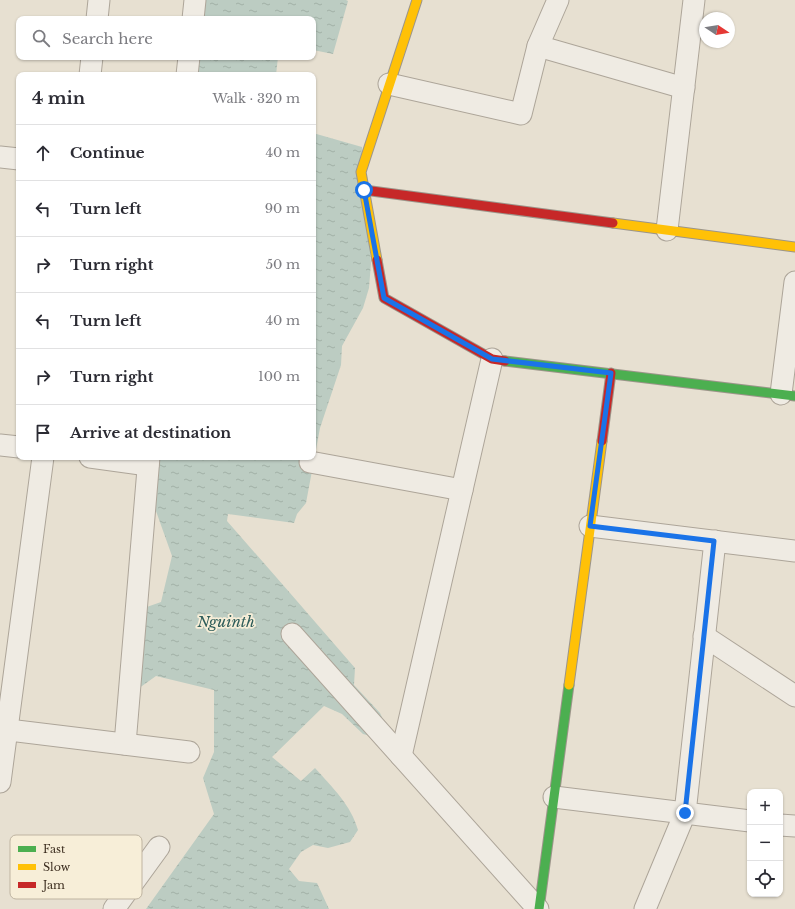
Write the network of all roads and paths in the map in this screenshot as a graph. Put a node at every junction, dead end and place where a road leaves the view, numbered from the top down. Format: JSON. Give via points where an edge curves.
{"nodes":[{"id":1,"x":99,"y":0,"type":"edge"},
{"id":2,"x":194,"y":0,"type":"edge"},
{"id":3,"x":417,"y":0,"type":"edge"},
{"id":4,"x":558,"y":0,"type":"edge"},
{"id":5,"x":694,"y":0,"type":"edge"},
{"id":6,"x":97,"y":16,"type":"edge"},
{"id":7,"x":193,"y":16,"type":"edge"},
{"id":8,"x":538,"y":46,"type":"junction"},
{"id":9,"x":92,"y":60,"type":"edge"},
{"id":10,"x":189,"y":60,"type":"edge"},
{"id":11,"x":90,"y":72,"type":"edge"},
{"id":12,"x":187,"y":72,"type":"edge"},
{"id":13,"x":389,"y":84,"type":"junction"},
{"id":14,"x":684,"y":88,"type":"junction"},
{"id":15,"x":0,"y":157,"type":"edge"},
{"id":16,"x":16,"y":159,"type":"edge"},
{"id":17,"x":364,"y":190,"type":"junction"},
{"id":18,"x":667,"y":230,"type":"junction"},
{"id":19,"x":795,"y":248,"type":"edge"},
{"id":20,"x":795,"y":282,"type":"edge"},
{"id":21,"x":492,"y":359,"type":"junction"},
{"id":22,"x":611,"y":373,"type":"junction"},
{"id":23,"x":788,"y":395,"type":"edge"},
{"id":24,"x":0,"y":445,"type":"edge"},
{"id":25,"x":16,"y":447,"type":"edge"},
{"id":26,"x":43,"y":460,"type":"edge"},
{"id":27,"x":134,"y":460,"type":"edge"},
{"id":28,"x":148,"y":461,"type":"edge"},
{"id":29,"x":310,"y":462,"type":"dead end"},
{"id":30,"x":462,"y":490,"type":"junction"},
{"id":31,"x":590,"y":526,"type":"junction"},
{"id":32,"x":714,"y":541,"type":"junction"},
{"id":33,"x":795,"y":551,"type":"edge"},
{"id":34,"x":292,"y":634,"type":"dead end"},
{"id":35,"x":704,"y":636,"type":"junction"},
{"id":36,"x":795,"y":696,"type":"edge"},
{"id":37,"x":3,"y":730,"type":"edge"},
{"id":38,"x":125,"y":744,"type":"junction"},
{"id":39,"x":189,"y":752,"type":"dead end"},
{"id":40,"x":401,"y":756,"type":"junction"},
{"id":41,"x":0,"y":782,"type":"edge"},
{"id":42,"x":554,"y":797,"type":"junction"},
{"id":43,"x":685,"y":813,"type":"junction"},
{"id":44,"x":747,"y":821,"type":"edge"},
{"id":45,"x":783,"y":824,"type":"edge"},
{"id":46,"x":795,"y":826,"type":"edge"},
{"id":47,"x":159,"y":847,"type":"dead end"},
{"id":48,"x":142,"y":870,"type":"edge"},
{"id":49,"x":121,"y":899,"type":"edge"},
{"id":50,"x":114,"y":909,"type":"edge"},
{"id":51,"x":539,"y":909,"type":"edge"},
{"id":52,"x":645,"y":909,"type":"edge"}],
"edges":[{"from":1,"to":6,"type":"street"},
{"from":2,"to":7,"type":"street"},
{"from":3,"to":13,"type":"street"},
{"from":4,"to":8,"type":"street"},
{"from":5,"to":14,"type":"street"},
{"from":8,"to":13,"type":"street","via":[[521,114]]},
{"from":8,"to":14,"type":"street"},
{"from":9,"to":11,"type":"street"},
{"from":10,"to":12,"type":"street"},
{"from":13,"to":17,"type":"street","via":[[361,172]]},
{"from":14,"to":18,"type":"street"},
{"from":15,"to":16,"type":"street"},
{"from":17,"to":18,"type":"street"},
{"from":17,"to":21,"type":"street","via":[[384,298]]},
{"from":18,"to":19,"type":"street"},
{"from":20,"to":23,"type":"street"},
{"from":21,"to":22,"type":"street"},
{"from":21,"to":30,"type":"street"},
{"from":22,"to":23,"type":"street"},
{"from":22,"to":31,"type":"street"},
{"from":24,"to":25,"type":"street"},
{"from":26,"to":37,"type":"street"},
{"from":27,"to":28,"type":"street"},
{"from":28,"to":38,"type":"street"},
{"from":29,"to":30,"type":"street"},
{"from":30,"to":40,"type":"street"},
{"from":31,"to":32,"type":"street"},
{"from":31,"to":42,"type":"street"},
{"from":32,"to":33,"type":"street"},
{"from":32,"to":35,"type":"street"},
{"from":34,"to":40,"type":"street"},
{"from":35,"to":36,"type":"street"},
{"from":35,"to":43,"type":"street"},
{"from":37,"to":38,"type":"street"},
{"from":37,"to":41,"type":"street"},
{"from":38,"to":39,"type":"street"},
{"from":40,"to":51,"type":"street"},
{"from":42,"to":43,"type":"street"},
{"from":42,"to":51,"type":"street"},
{"from":43,"to":44,"type":"street"},
{"from":43,"to":52,"type":"street"},
{"from":45,"to":46,"type":"street"},
{"from":47,"to":48,"type":"street"},
{"from":49,"to":50,"type":"street"}]}
